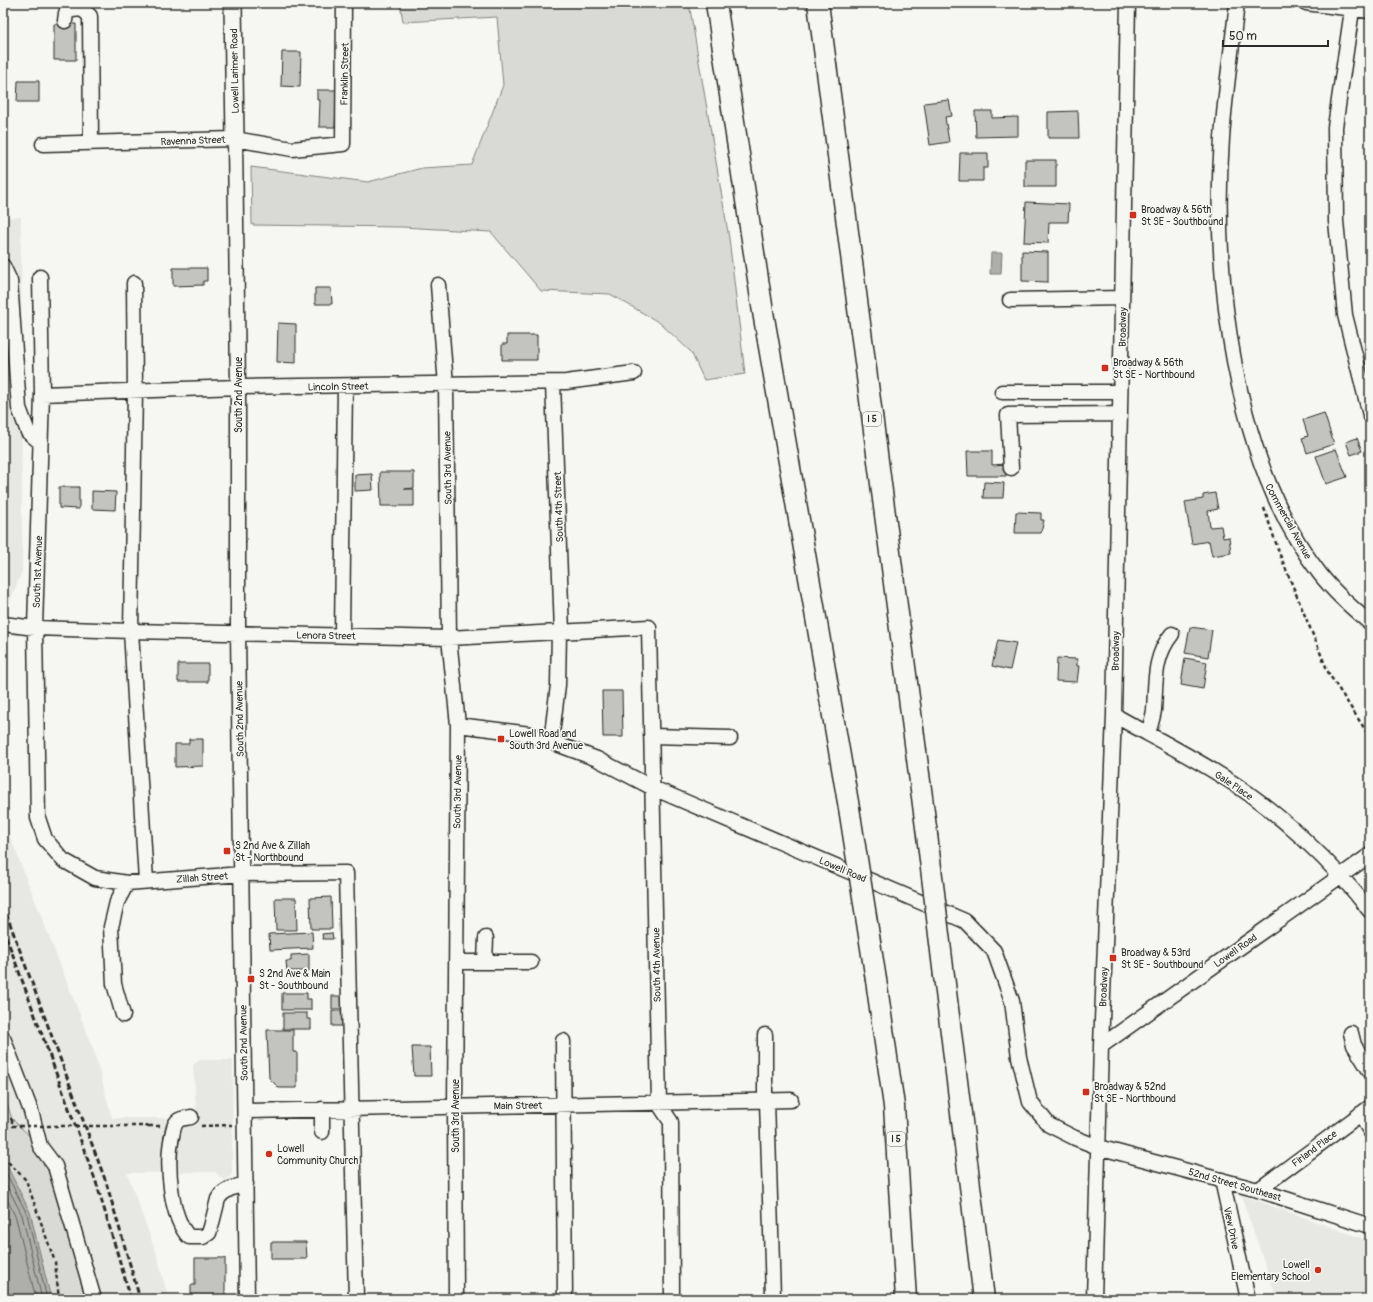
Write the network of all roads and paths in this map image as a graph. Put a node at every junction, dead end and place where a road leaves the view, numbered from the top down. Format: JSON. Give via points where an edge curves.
{"nodes":[{"id":1,"x":232,"y":3,"type":"edge"},
{"id":2,"x":344,"y":3,"type":"edge"},
{"id":3,"x":716,"y":3,"type":"edge"},
{"id":4,"x":818,"y":3,"type":"edge"},
{"id":5,"x":1128,"y":3,"type":"edge"},
{"id":6,"x":1237,"y":3,"type":"edge"},
{"id":7,"x":1306,"y":3,"type":"edge"},
{"id":8,"x":1353,"y":6,"type":"edge"},
{"id":9,"x":1370,"y":12,"type":"edge"},
{"id":10,"x":65,"y":21,"type":"dead end"},
{"id":11,"x":235,"y":138,"type":"junction"},
{"id":12,"x":92,"y":142,"type":"junction"},
{"id":13,"x":43,"y":144,"type":"dead end"},
{"id":14,"x":343,"y":144,"type":"joint"},
{"id":15,"x":3,"y":266,"type":"edge"},
{"id":16,"x":40,"y":277,"type":"dead end"},
{"id":17,"x":134,"y":282,"type":"dead end"},
{"id":18,"x":438,"y":285,"type":"dead end"},
{"id":19,"x":1122,"y":298,"type":"junction"},
{"id":20,"x":1010,"y":300,"type":"dead end"},
{"id":21,"x":634,"y":374,"type":"dead end"},
{"id":22,"x":553,"y":383,"type":"junction"},
{"id":23,"x":446,"y":385,"type":"junction"},
{"id":24,"x":346,"y":386,"type":"junction"},
{"id":25,"x":238,"y":387,"type":"junction"},
{"id":26,"x":135,"y":391,"type":"junction"},
{"id":27,"x":1002,"y":392,"type":"dead end"},
{"id":28,"x":1120,"y":392,"type":"junction"},
{"id":29,"x":42,"y":394,"type":"junction"},
{"id":30,"x":1120,"y":414,"type":"junction"},
{"id":31,"x":1370,"y":415,"type":"edge"},
{"id":32,"x":40,"y":442,"type":"junction"},
{"id":33,"x":1011,"y":468,"type":"dead end"},
{"id":34,"x":1262,"y":503,"type":"dead end"},
{"id":35,"x":1370,"y":623,"type":"edge"},
{"id":36,"x":3,"y":624,"type":"edge"},
{"id":37,"x":649,"y":627,"type":"joint"},
{"id":38,"x":35,"y":628,"type":"junction"},
{"id":39,"x":131,"y":631,"type":"junction"},
{"id":40,"x":560,"y":632,"type":"junction"},
{"id":41,"x":238,"y":633,"type":"junction"},
{"id":42,"x":1172,"y":634,"type":"dead end"},
{"id":43,"x":342,"y":635,"type":"junction"},
{"id":44,"x":449,"y":638,"type":"junction"},
{"id":45,"x":1114,"y":715,"type":"junction"},
{"id":46,"x":458,"y":725,"type":"junction"},
{"id":47,"x":1148,"y":734,"type":"junction"},
{"id":48,"x":651,"y":736,"type":"junction"},
{"id":49,"x":1370,"y":737,"type":"edge"},
{"id":50,"x":730,"y":738,"type":"dead end"},
{"id":51,"x":551,"y":742,"type":"junction"},
{"id":52,"x":653,"y":788,"type":"junction"},
{"id":53,"x":1370,"y":855,"type":"edge"},
{"id":54,"x":63,"y":860,"type":"joint"},
{"id":55,"x":241,"y":874,"type":"junction"},
{"id":56,"x":1341,"y":875,"type":"junction"},
{"id":57,"x":146,"y":881,"type":"junction"},
{"id":58,"x":127,"y":883,"type":"junction"},
{"id":59,"x":1370,"y":911,"type":"edge"},
{"id":60,"x":486,"y":938,"type":"dead end"},
{"id":61,"x":456,"y":962,"type":"junction"},
{"id":62,"x":485,"y":962,"type":"junction"},
{"id":63,"x":531,"y":962,"type":"dead end"},
{"id":64,"x":123,"y":1014,"type":"dead end"},
{"id":65,"x":1351,"y":1033,"type":"dead end"},
{"id":66,"x":764,"y":1035,"type":"dead end"},
{"id":67,"x":3,"y":1038,"type":"edge"},
{"id":68,"x":563,"y":1041,"type":"dead end"},
{"id":69,"x":1101,"y":1046,"type":"junction"},
{"id":70,"x":1370,"y":1071,"type":"edge"},
{"id":71,"x":791,"y":1100,"type":"dead end"},
{"id":72,"x":766,"y":1101,"type":"junction"},
{"id":73,"x":659,"y":1104,"type":"junction"},
{"id":74,"x":562,"y":1105,"type":"junction"},
{"id":75,"x":455,"y":1106,"type":"junction"},
{"id":76,"x":322,"y":1109,"type":"junction"},
{"id":77,"x":351,"y":1109,"type":"junction"},
{"id":78,"x":245,"y":1111,"type":"junction"},
{"id":79,"x":1365,"y":1111,"type":"edge"},
{"id":80,"x":191,"y":1117,"type":"dead end"},
{"id":81,"x":3,"y":1119,"type":"edge"},
{"id":82,"x":149,"y":1126,"type":"dead end"},
{"id":83,"x":1370,"y":1131,"type":"edge"},
{"id":84,"x":322,"y":1132,"type":"dead end"},
{"id":85,"x":1098,"y":1147,"type":"junction"},
{"id":86,"x":3,"y":1157,"type":"edge"},
{"id":87,"x":1222,"y":1180,"type":"junction"},
{"id":88,"x":246,"y":1184,"type":"junction"},
{"id":89,"x":1258,"y":1190,"type":"junction"},
{"id":90,"x":1370,"y":1226,"type":"edge"},
{"id":91,"x":772,"y":1296,"type":"dead end"},
{"id":92,"x":59,"y":1299,"type":"edge"},
{"id":93,"x":94,"y":1299,"type":"edge"},
{"id":94,"x":247,"y":1299,"type":"edge"},
{"id":95,"x":356,"y":1299,"type":"edge"},
{"id":96,"x":456,"y":1299,"type":"edge"},
{"id":97,"x":565,"y":1299,"type":"edge"},
{"id":98,"x":672,"y":1299,"type":"edge"},
{"id":99,"x":906,"y":1299,"type":"edge"},
{"id":100,"x":984,"y":1299,"type":"edge"},
{"id":101,"x":1094,"y":1299,"type":"edge"},
{"id":102,"x":1248,"y":1299,"type":"edge"}],
"edges":[{"from":1,"to":11,"type":"main road","name":"Lowell Larimer Road"},
{"from":2,"to":14,"type":"street","name":"Franklin Street"},
{"from":3,"to":99,"type":"highway","number":"I 5","bridge":true,"via":[[763,312],[849,808],[876,980],[894,1106]]},
{"from":4,"to":100,"type":"highway","number":"I 5","bridge":true,"via":[[927,835]]},
{"from":5,"to":19,"type":"street","name":"Broadway"},
{"from":6,"to":35,"type":"street","name":"Commercial Avenue","via":[[1222,139],[1220,206],[1223,273],[1234,356],[1245,412],[1270,489],[1305,553],[1321,576]]},
{"from":7,"to":8,"type":"street"},
{"from":8,"to":9,"type":"street"},
{"from":8,"to":31,"type":"street","via":[[1335,127],[1336,221],[1345,315]]},
{"from":10,"to":12,"type":"street","via":[[66,13],[72,10],[82,9],[90,16]]},
{"from":11,"to":12,"type":"street","name":"Ravenna Street"},
{"from":11,"to":14,"type":"street","name":"Ravenna Street","via":[[292,149]]},
{"from":11,"to":25,"type":"street","name":"South 2nd Avenue"},
{"from":12,"to":13,"type":"street","name":"Ravenna Street"},
{"from":15,"to":32,"type":"street","via":[[10,281],[19,408],[28,432]]},
{"from":16,"to":29,"type":"street","name":"South 1st Avenue"},
{"from":17,"to":26,"type":"street"},
{"from":18,"to":23,"type":"street","name":"South 3rd Avenue"},
{"from":19,"to":20,"type":"street"},
{"from":19,"to":28,"type":"street","name":"Broadway"},
{"from":21,"to":22,"type":"street","name":"Lincoln Street"},
{"from":22,"to":23,"type":"street","name":"Lincoln Street"},
{"from":22,"to":40,"type":"street","name":"South 4th Street"},
{"from":23,"to":24,"type":"street","name":"Lincoln Street"},
{"from":23,"to":44,"type":"street","name":"South 3rd Avenue"},
{"from":24,"to":25,"type":"street","name":"Lincoln Street"},
{"from":24,"to":43,"type":"street"},
{"from":25,"to":26,"type":"street","name":"Lincoln Street"},
{"from":25,"to":41,"type":"street","name":"South 2nd Avenue"},
{"from":26,"to":29,"type":"street","name":"Lincoln Street"},
{"from":26,"to":39,"type":"street"},
{"from":27,"to":28,"type":"street"},
{"from":28,"to":30,"type":"street","name":"Broadway"},
{"from":29,"to":32,"type":"street","name":"South 1st Avenue"},
{"from":30,"to":33,"type":"street","via":[[1008,415]]},
{"from":30,"to":45,"type":"street","name":"Broadway"},
{"from":32,"to":38,"type":"street","name":"South 1st Avenue"},
{"from":34,"to":49,"type":"path","via":[[1280,555],[1329,674]]},
{"from":36,"to":38,"type":"street","name":"Lenora Street"},
{"from":37,"to":40,"type":"street","name":"Lenora Street"},
{"from":37,"to":48,"type":"street","name":"South 4th Avenue"},
{"from":38,"to":39,"type":"street","name":"Lenora Street"},
{"from":38,"to":54,"type":"street","name":"South 1st Avenue","via":[[38,818],[45,839]]},
{"from":39,"to":41,"type":"street","name":"Lenora Street"},
{"from":39,"to":57,"type":"street"},
{"from":40,"to":44,"type":"street","name":"Lenora Street"},
{"from":40,"to":51,"type":"street","name":"South 4th Street","via":[[558,685]]},
{"from":41,"to":43,"type":"street","name":"Lenora Street"},
{"from":41,"to":55,"type":"street","name":"South 2nd Avenue"},
{"from":42,"to":47,"type":"street","via":[[1164,644],[1156,666],[1154,710]]},
{"from":43,"to":44,"type":"street","name":"Lenora Street"},
{"from":44,"to":46,"type":"street","name":"South 3rd Avenue"},
{"from":45,"to":47,"type":"street","name":"Gale Place"},
{"from":45,"to":69,"type":"street","name":"Broadway"},
{"from":46,"to":51,"type":"street","name":"Lowell Road","via":[[530,734]]},
{"from":46,"to":61,"type":"street","name":"South 3rd Avenue"},
{"from":47,"to":56,"type":"street","name":"Gale Place","via":[[1226,778],[1278,817]]},
{"from":48,"to":50,"type":"street"},
{"from":48,"to":52,"type":"street","name":"South 4th Avenue"},
{"from":51,"to":52,"type":"street","name":"Lowell Road","via":[[597,759]]},
{"from":52,"to":73,"type":"street","name":"South 4th Avenue"},
{"from":52,"to":85,"type":"street","name":"Lowell Road","via":[[965,921],[994,951],[1012,1001],[1019,1057],[1030,1102],[1049,1125]]},
{"from":53,"to":56,"type":"street","name":"Lowell Road"},
{"from":54,"to":58,"type":"street","name":"Zillah Street","via":[[95,878]]},
{"from":55,"to":57,"type":"street","name":"Zillah Street"},
{"from":55,"to":77,"type":"street","name":"Zillah Street","via":[[346,873]]},
{"from":55,"to":78,"type":"street","name":"South 2nd Avenue"},
{"from":56,"to":59,"type":"street","name":"Gale Place"},
{"from":56,"to":69,"type":"street","name":"Lowell Road"},
{"from":57,"to":58,"type":"street","name":"Zillah Street"},
{"from":58,"to":64,"type":"street","via":[[117,902],[111,927],[114,984]]},
{"from":60,"to":62,"type":"street"},
{"from":61,"to":62,"type":"street"},
{"from":61,"to":75,"type":"street","name":"South 3rd Avenue"},
{"from":62,"to":63,"type":"street"},
{"from":65,"to":70,"type":"street","via":[[1354,1045]]},
{"from":66,"to":72,"type":"street"},
{"from":67,"to":93,"type":"street","via":[[31,1111],[40,1146],[55,1166]]},
{"from":68,"to":74,"type":"street"},
{"from":69,"to":85,"type":"street","name":"Broadway"},
{"from":71,"to":72,"type":"street","name":"Main Street"},
{"from":72,"to":73,"type":"street","name":"Main Street"},
{"from":72,"to":91,"type":"street"},
{"from":73,"to":74,"type":"street","name":"Main Street"},
{"from":73,"to":98,"type":"street","via":[[671,1122]]},
{"from":74,"to":75,"type":"street","name":"Main Street"},
{"from":74,"to":97,"type":"street"},
{"from":75,"to":77,"type":"street","name":"Main Street"},
{"from":75,"to":96,"type":"street","name":"South 3rd Avenue"},
{"from":76,"to":77,"type":"street","name":"Main Street"},
{"from":76,"to":78,"type":"street","name":"Main Street"},
{"from":76,"to":84,"type":"street"},
{"from":77,"to":95,"type":"street"},
{"from":78,"to":88,"type":"street","name":"South 2nd Avenue"},
{"from":79,"to":83,"type":"street"},
{"from":79,"to":89,"type":"street","name":"Firland Place"},
{"from":80,"to":88,"type":"street","via":[[179,1120],[174,1126],[169,1157],[170,1180],[177,1215],[189,1237],[204,1237],[209,1233],[221,1194]]},
{"from":81,"to":82,"type":"path","bridge":true,"via":[[12,1119],[12,1126]]},
{"from":85,"to":87,"type":"street","name":"52nd Street Southeast"},
{"from":85,"to":101,"type":"street","name":"Broadway"},
{"from":86,"to":92,"type":"path","via":[[26,1180],[55,1262]]},
{"from":87,"to":89,"type":"street","name":"52nd Street Southeast"},
{"from":87,"to":102,"type":"street","name":"View Drive"},
{"from":88,"to":94,"type":"street","name":"South 2nd Avenue"},
{"from":89,"to":90,"type":"street","name":"52nd Street Southeast"}]}
